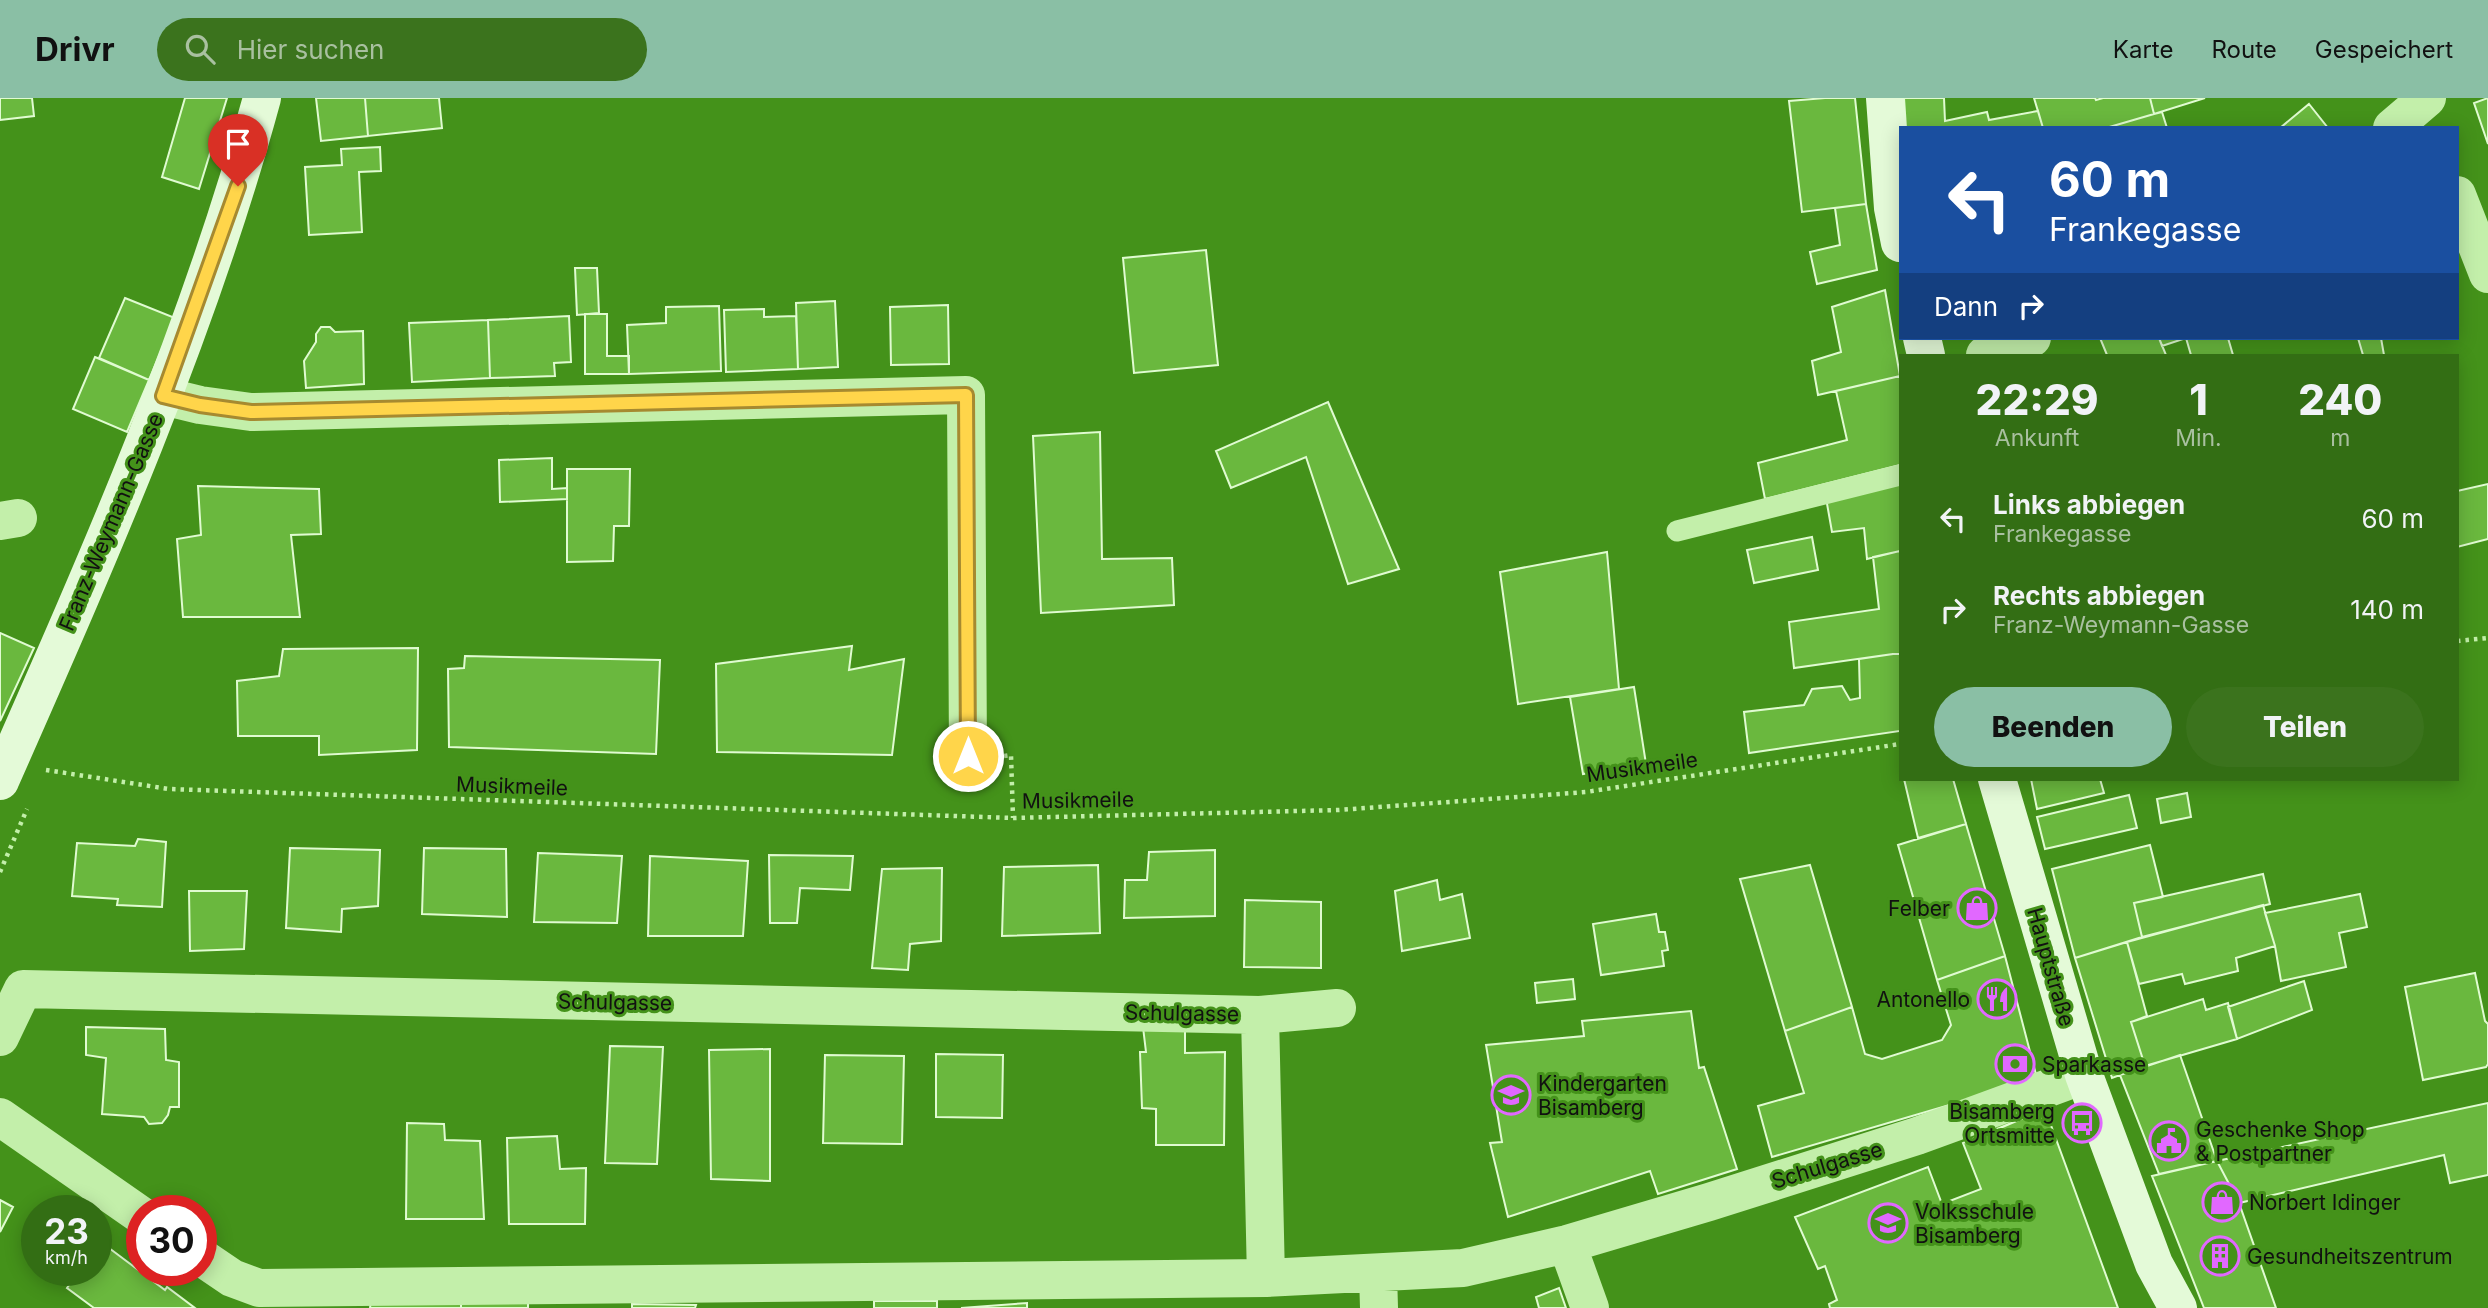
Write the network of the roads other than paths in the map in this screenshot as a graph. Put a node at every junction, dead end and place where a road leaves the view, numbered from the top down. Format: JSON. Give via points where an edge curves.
{"nodes":[{"id":1,"x":262,"y":98,"type":"edge"},
{"id":2,"x":1885,"y":98,"type":"edge"},
{"id":3,"x":2429,"y":109,"type":"edge"},
{"id":4,"x":2396,"y":126,"type":"edge"},
{"id":5,"x":2459,"y":206,"type":"edge"},
{"id":6,"x":1899,"y":239,"type":"edge"},
{"id":7,"x":2488,"y":274,"type":"edge"},
{"id":8,"x":2026,"y":340,"type":"edge"},
{"id":9,"x":1987,"y":354,"type":"edge"},
{"id":10,"x":163,"y":396,"type":"junction"},
{"id":11,"x":1899,"y":475,"type":"edge"},
{"id":12,"x":1677,"y":531,"type":"dead end"},
{"id":13,"x":968,"y":756,"type":"dead end"},
{"id":14,"x":0,"y":781,"type":"edge"},
{"id":15,"x":1998,"y":781,"type":"edge"},
{"id":16,"x":1337,"y":1007,"type":"dead end"},
{"id":17,"x":1261,"y":1015,"type":"junction"},
{"id":18,"x":0,"y":1037,"type":"edge"},
{"id":19,"x":2084,"y":1075,"type":"junction"},
{"id":20,"x":0,"y":1117,"type":"edge"},
{"id":21,"x":126,"y":1205,"type":"edge"},
{"id":22,"x":1567,"y":1244,"type":"junction"},
{"id":23,"x":217,"y":1268,"type":"edge"},
{"id":24,"x":1266,"y":1278,"type":"junction"},
{"id":25,"x":1378,"y":1291,"type":"edge"},
{"id":26,"x":261,"y":1298,"type":"edge"},
{"id":27,"x":1590,"y":1308,"type":"edge"},
{"id":28,"x":2178,"y":1308,"type":"edge"}],
"edges":[{"from":1,"to":10,"type":"street","name":"Franz-Weymann-Gasse","via":[[238,186]]},
{"from":2,"to":6,"type":"street","via":[[1892,208]]},
{"from":3,"to":4,"type":"street"},
{"from":5,"to":7,"type":"street"},
{"from":8,"to":9,"type":"street"},
{"from":10,"to":13,"type":"street","via":[[251,412],[966,395]]},
{"from":10,"to":14,"type":"street","name":"Franz-Weymann-Gasse"},
{"from":11,"to":12,"type":"lane"},
{"from":15,"to":19,"type":"street","name":"Hauptstraße"},
{"from":16,"to":17,"type":"street","name":"Schulgasse"},
{"from":17,"to":18,"type":"street","name":"Schulgasse","via":[[23,989]]},
{"from":17,"to":24,"type":"street","name":"Schulgasse"},
{"from":19,"to":22,"type":"street","name":"Schulgasse","via":[[1917,1136]]},
{"from":19,"to":28,"type":"street","name":"Hauptstraße","via":[[2154,1264]]},
{"from":20,"to":21,"type":"street"},
{"from":22,"to":25,"type":"street","name":"Schulgasse"},
{"from":22,"to":27,"type":"street"},
{"from":23,"to":26,"type":"street"},
{"from":24,"to":25,"type":"street","name":"Schulgasse"},
{"from":24,"to":26,"type":"street","name":"Schulgasse"}]}
